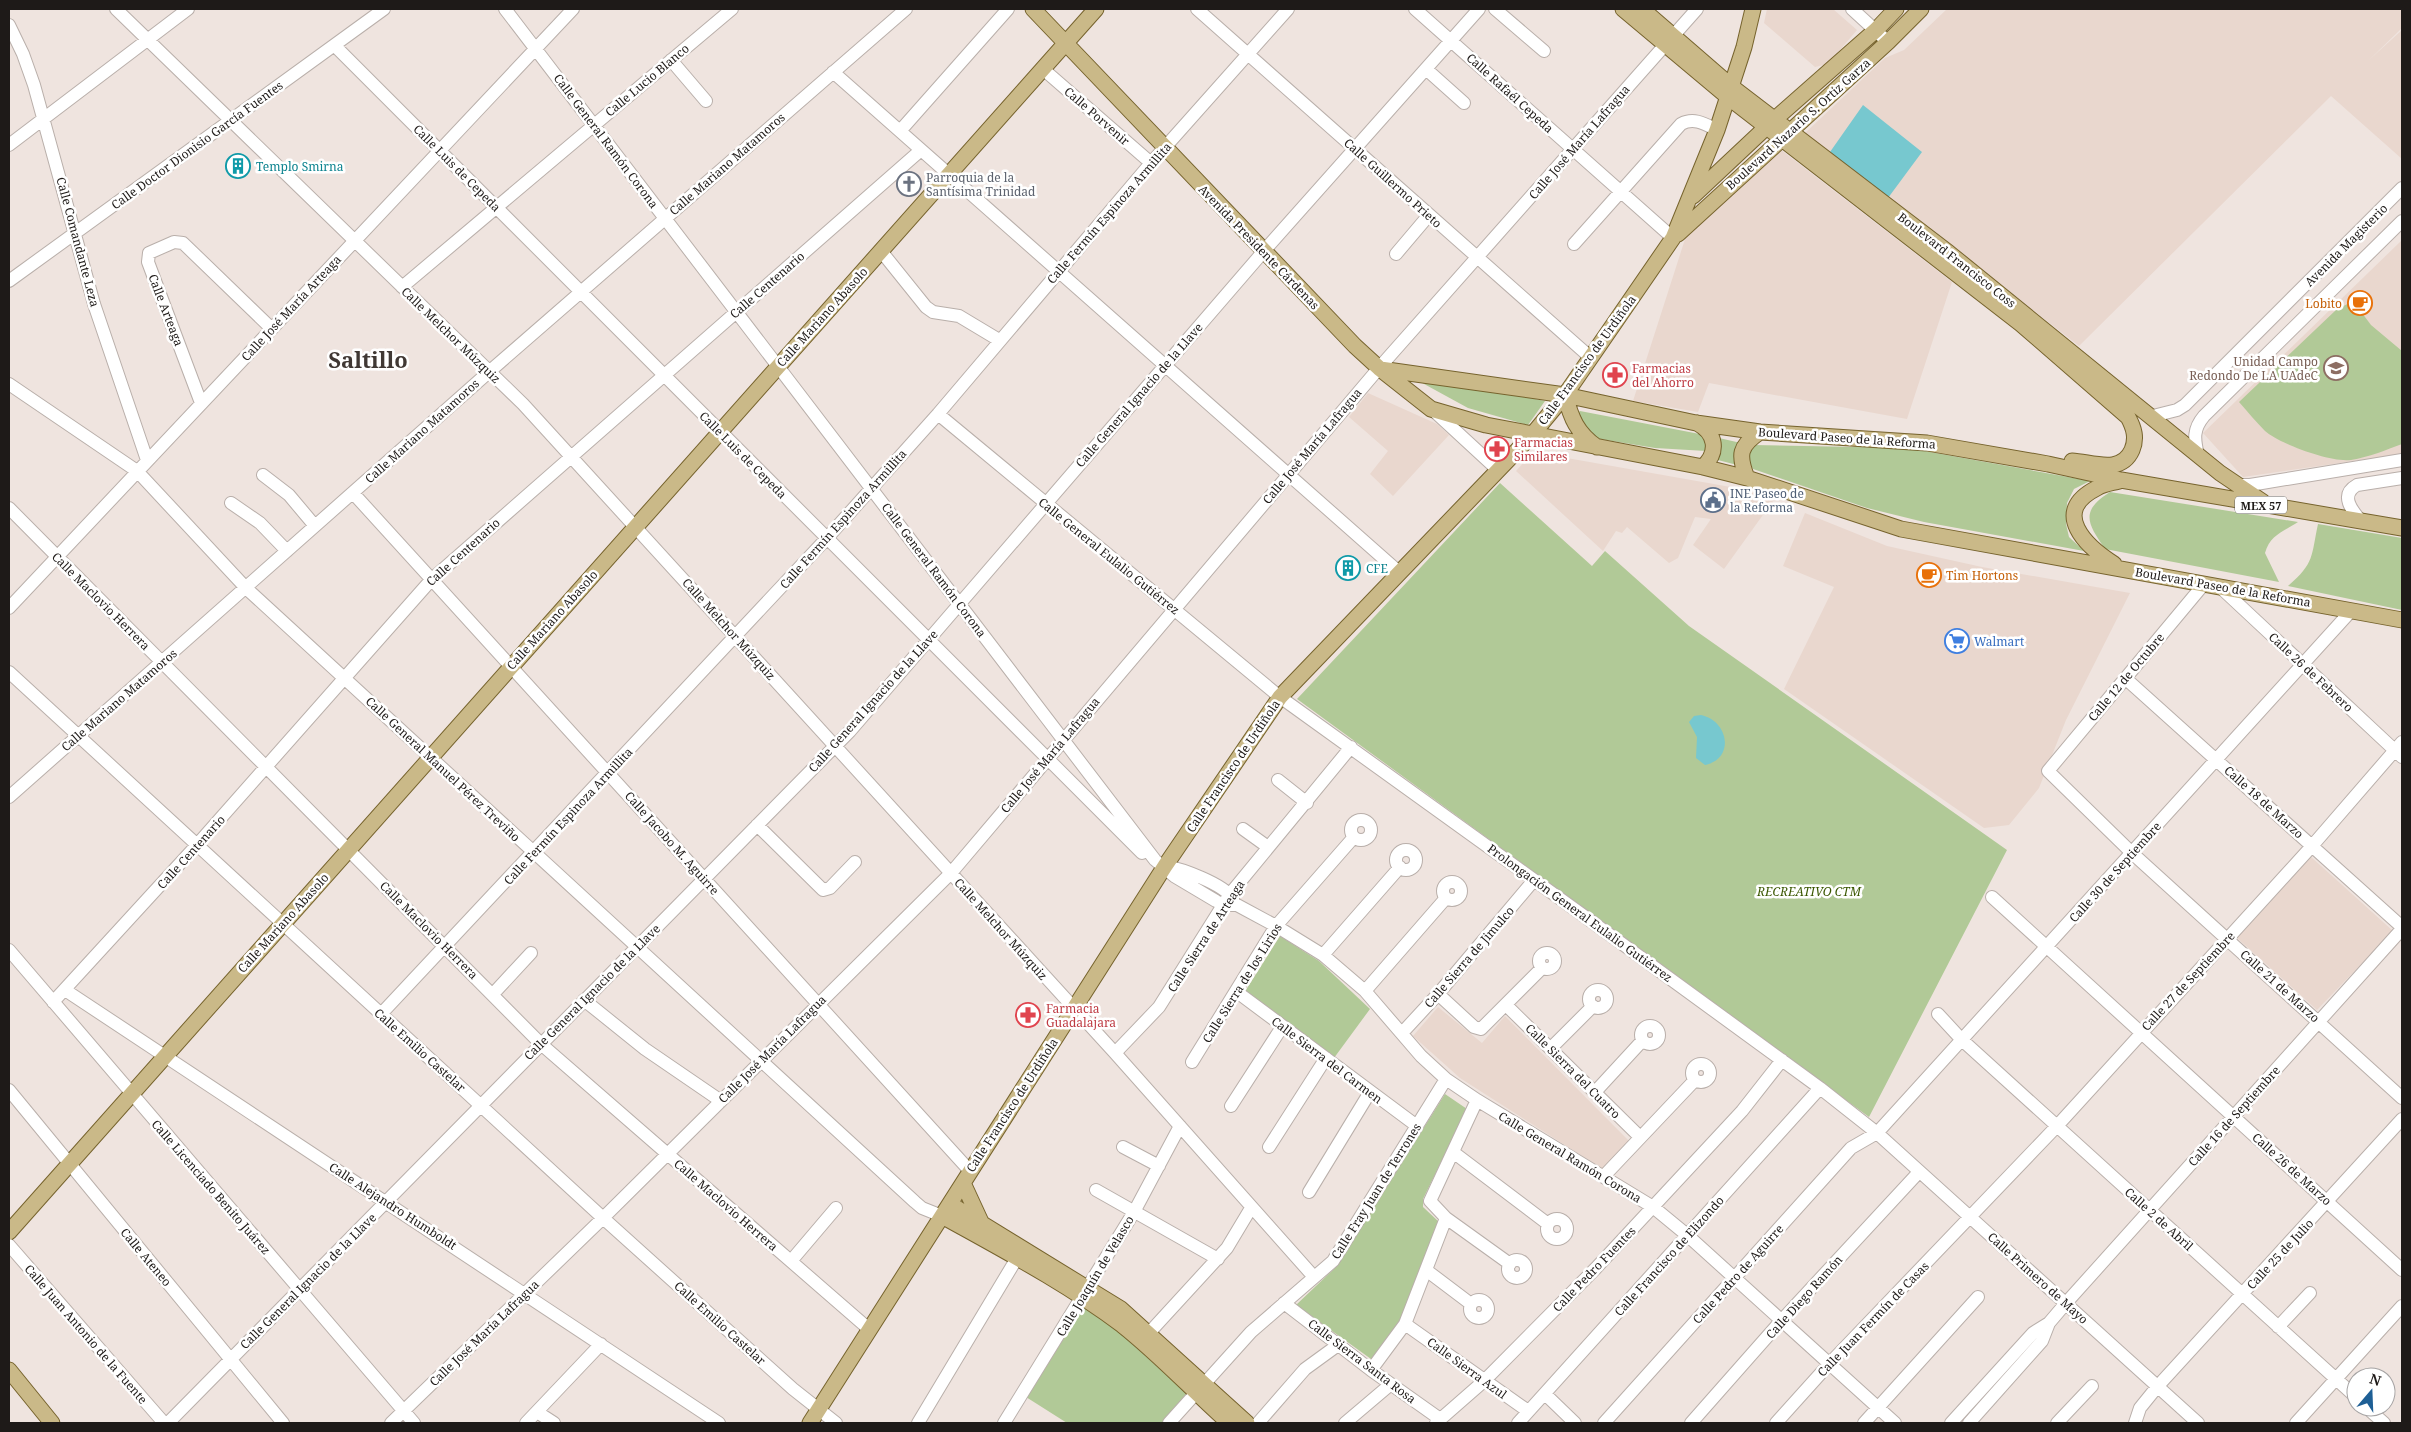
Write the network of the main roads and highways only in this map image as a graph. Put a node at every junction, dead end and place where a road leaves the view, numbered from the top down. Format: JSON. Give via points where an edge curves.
{"nodes":[{"id":1,"x":1033,"y":9,"type":"edge"},
{"id":2,"x":1096,"y":9,"type":"edge"},
{"id":3,"x":1623,"y":9,"type":"edge"},
{"id":4,"x":1642,"y":9,"type":"edge"},
{"id":5,"x":1753,"y":9,"type":"edge"},
{"id":6,"x":1896,"y":9,"type":"edge"},
{"id":7,"x":1921,"y":9,"type":"edge"},
{"id":8,"x":1669,"y":40,"type":"junction"},
{"id":9,"x":1066,"y":44,"type":"junction"},
{"id":10,"x":1730,"y":92,"type":"junction"},
{"id":11,"x":1771,"y":123,"type":"junction"},
{"id":12,"x":1787,"y":135,"type":"junction"},
{"id":13,"x":1690,"y":199,"type":"junction"},
{"id":14,"x":1673,"y":238,"type":"junction"},
{"id":15,"x":1379,"y":368,"type":"junction"},
{"id":16,"x":1565,"y":395,"type":"junction"},
{"id":17,"x":1431,"y":409,"type":"joint"},
{"id":18,"x":1696,"y":423,"type":"junction"},
{"id":19,"x":1760,"y":432,"type":"junction"},
{"id":20,"x":1532,"y":435,"type":"junction"},
{"id":21,"x":1598,"y":448,"type":"junction"},
{"id":22,"x":2048,"y":464,"type":"junction"},
{"id":23,"x":1703,"y":467,"type":"junction"},
{"id":24,"x":1747,"y":478,"type":"junction"},
{"id":25,"x":2121,"y":480,"type":"junction"},
{"id":26,"x":2274,"y":507,"type":"junction"},
{"id":27,"x":2402,"y":528,"type":"edge"},
{"id":28,"x":2122,"y":569,"type":"junction"},
{"id":29,"x":2402,"y":620,"type":"edge"},
{"id":30,"x":966,"y":1177,"type":"junction"},
{"id":31,"x":946,"y":1210,"type":"junction"},
{"id":32,"x":982,"y":1223,"type":"junction"},
{"id":33,"x":9,"y":1232,"type":"edge"},
{"id":34,"x":1085,"y":1293,"type":"junction"},
{"id":35,"x":9,"y":1370,"type":"edge"},
{"id":36,"x":1200,"y":1389,"type":"junction"},
{"id":37,"x":814,"y":1417,"type":"edge"},
{"id":38,"x":52,"y":1423,"type":"edge"},
{"id":39,"x":1229,"y":1423,"type":"edge"},
{"id":40,"x":1247,"y":1423,"type":"edge"}],
"edges":[{"from":1,"to":9,"type":"main road","name":"Avenida Presidente Cárdenas"},
{"from":2,"to":9,"type":"main road","name":"Calle Mariano Abasolo"},
{"from":3,"to":8,"type":"main road","name":"Boulevard Francisco Coss"},
{"from":4,"to":8,"type":"main road","name":"Boulevard Francisco Coss"},
{"from":5,"to":10,"type":"main road","name":"Calle Francisco de Urdiñola"},
{"from":6,"to":11,"type":"main road","name":"Boulevard Nazario S. Ortiz Garza"},
{"from":7,"to":12,"type":"main road","name":"Boulevard Nazario S. Ortiz Garza"},
{"from":8,"to":10,"type":"main road","name":"Boulevard Francisco Coss"},
{"from":9,"to":15,"type":"main road","name":"Avenida Presidente Cárdenas","via":[[1263,252]]},
{"from":9,"to":33,"type":"main road","name":"Calle Mariano Abasolo"},
{"from":10,"to":11,"type":"main road","name":"Boulevard Francisco Coss"},
{"from":10,"to":13,"type":"main road","name":"Calle Francisco de Urdiñola"},
{"from":11,"to":12,"type":"main road","name":"Boulevard Francisco Coss"},
{"from":11,"to":13,"type":"main road","name":"Boulevard Nazario S. Ortiz Garza"},
{"from":12,"to":14,"type":"main road","name":"Boulevard Nazario S. Ortiz Garza"},
{"from":12,"to":22,"type":"main road","name":"Boulevard Francisco Coss","via":[[2021,324],[2128,417],[2136,437],[2130,456],[2122,463],[2109,466],[2070,461]]},
{"from":12,"to":26,"type":"main road","name":"Boulevard Francisco Coss","via":[[1949,253],[2198,455]]},
{"from":13,"to":14,"type":"main road","name":"Calle Francisco de Urdiñola"},
{"from":14,"to":16,"type":"main road","name":"Calle Francisco de Urdiñola"},
{"from":15,"to":16,"type":"main road","name":"Boulevard Paseo de la Reforma"},
{"from":15,"to":17,"type":"main road","name":"Avenida Presidente Cárdenas"},
{"from":16,"to":18,"type":"main road","name":"Boulevard Paseo de la Reforma"},
{"from":16,"to":20,"type":"main road","name":"Calle Francisco de Urdiñola"},
{"from":16,"to":21,"type":"main road","via":[[1579,432]]},
{"from":17,"to":20,"type":"main road","name":"Boulevard Paseo de la Reforma"},
{"from":18,"to":19,"type":"main road","name":"Boulevard Paseo de la Reforma"},
{"from":18,"to":23,"type":"main road","via":[[1705,427],[1714,443],[1710,461]]},
{"from":19,"to":22,"type":"main road","name":"Boulevard Paseo de la Reforma","via":[[1927,443]]},
{"from":19,"to":24,"type":"main road","via":[[1745,444],[1742,452]]},
{"from":20,"to":21,"type":"main road","name":"Boulevard Paseo de la Reforma"},
{"from":20,"to":30,"type":"main road","name":"Calle Francisco de Urdiñola","via":[[1280,697],[1160,863],[1074,1009]]},
{"from":21,"to":23,"type":"main road","name":"Boulevard Paseo de la Reforma"},
{"from":22,"to":25,"type":"main road","name":"Boulevard Paseo de la Reforma"},
{"from":23,"to":24,"type":"main road","name":"Boulevard Paseo de la Reforma"},
{"from":24,"to":28,"type":"main road","name":"Boulevard Paseo de la Reforma","via":[[1888,525]]},
{"from":25,"to":26,"type":"main road","name":"Boulevard Paseo de la Reforma","number":"MEX 57"},
{"from":25,"to":28,"type":"main road","via":[[2083,497],[2074,516],[2082,539],[2095,552]]},
{"from":26,"to":27,"type":"main road","name":"Boulevard Paseo de la Reforma","number":"MEX 57"},
{"from":28,"to":29,"type":"main road","name":"Boulevard Paseo de la Reforma"},
{"from":30,"to":31,"type":"main road","name":"Calle Francisco de Urdiñola"},
{"from":30,"to":32,"type":"main road"},
{"from":31,"to":32,"type":"main road"},
{"from":31,"to":34,"type":"main road","via":[[1017,1258]]},
{"from":31,"to":37,"type":"main road","name":"Calle Francisco de Urdiñola"},
{"from":32,"to":34,"type":"main road"},
{"from":34,"to":36,"type":"main road"},
{"from":34,"to":36,"type":"main road","via":[[1121,1309],[1149,1333]]},
{"from":35,"to":38,"type":"main road"},
{"from":36,"to":39,"type":"main road"},
{"from":36,"to":40,"type":"main road"}]}
